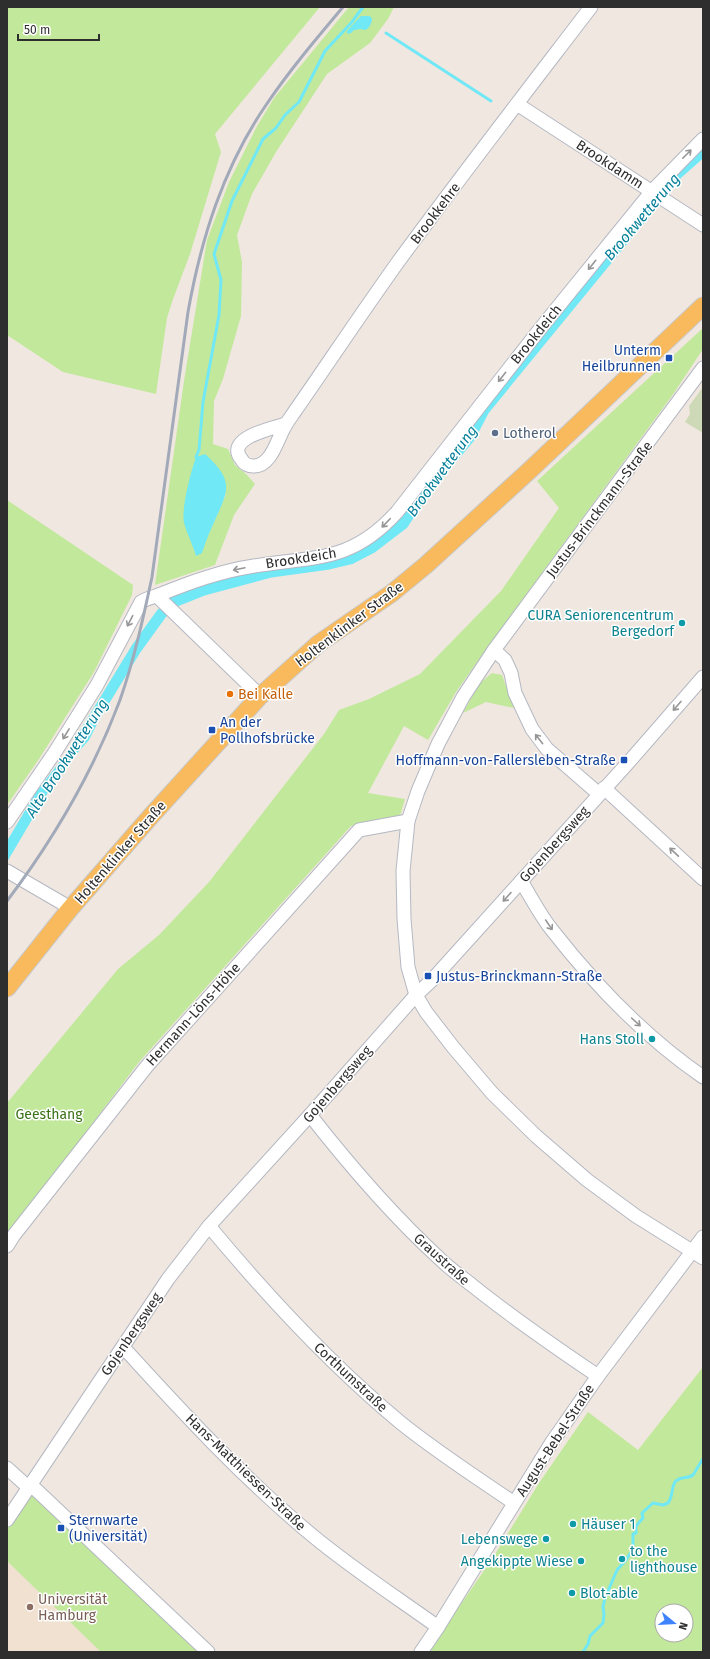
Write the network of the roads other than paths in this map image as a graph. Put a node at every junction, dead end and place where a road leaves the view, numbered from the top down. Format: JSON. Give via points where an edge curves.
{"nodes":[{"id":1,"x":590,"y":7,"type":"edge"},
{"id":2,"x":517,"y":104,"type":"junction"},
{"id":3,"x":703,"y":139,"type":"edge"},
{"id":4,"x":658,"y":195,"type":"junction"},
{"id":5,"x":703,"y":225,"type":"edge"},
{"id":6,"x":703,"y":306,"type":"edge"},
{"id":7,"x":703,"y":368,"type":"edge"},
{"id":8,"x":286,"y":424,"type":"dead end"},
{"id":9,"x":166,"y":604,"type":"junction"},
{"id":10,"x":494,"y":650,"type":"junction"},
{"id":11,"x":703,"y":677,"type":"edge"},
{"id":12,"x":259,"y":697,"type":"junction"},
{"id":13,"x":602,"y":791,"type":"junction"},
{"id":14,"x":408,"y":821,"type":"junction"},
{"id":15,"x":7,"y":822,"type":"edge"},
{"id":16,"x":7,"y":871,"type":"edge"},
{"id":17,"x":703,"y":879,"type":"edge"},
{"id":18,"x":521,"y":881,"type":"junction"},
{"id":19,"x":70,"y":910,"type":"junction"},
{"id":20,"x":7,"y":988,"type":"edge"},
{"id":21,"x":416,"y":995,"type":"junction"},
{"id":22,"x":703,"y":1077,"type":"edge"},
{"id":23,"x":310,"y":1116,"type":"junction"},
{"id":24,"x":209,"y":1226,"type":"junction"},
{"id":25,"x":703,"y":1237,"type":"edge"},
{"id":26,"x":7,"y":1246,"type":"edge"},
{"id":27,"x":698,"y":1255,"type":"edge"},
{"id":28,"x":123,"y":1347,"type":"junction"},
{"id":29,"x":598,"y":1376,"type":"junction"},
{"id":30,"x":7,"y":1468,"type":"edge"},
{"id":31,"x":29,"y":1486,"type":"junction"},
{"id":32,"x":514,"y":1503,"type":"junction"},
{"id":33,"x":7,"y":1520,"type":"edge"},
{"id":34,"x":438,"y":1627,"type":"junction"},
{"id":35,"x":208,"y":1652,"type":"edge"},
{"id":36,"x":421,"y":1652,"type":"edge"}],
"edges":[{"from":1,"to":2,"type":"street","name":"Brookkehre"},
{"from":2,"to":4,"type":"street","name":"Brookdamm"},
{"from":2,"to":8,"type":"street","name":"Brookkehre","via":[[398,263]]},
{"from":4,"to":3,"type":"street","name":"Brookdeich","one_way":true},
{"from":4,"to":5,"type":"street","name":"Brookdamm"},
{"from":4,"to":9,"type":"street","name":"Brookdeich","one_way":true,"via":[[540,328],[397,512],[376,533],[346,551],[218,574]]},
{"from":6,"to":12,"type":"main road","name":"Holtenklinker Straße","via":[[532,469],[426,565],[318,644]]},
{"from":7,"to":10,"type":"street","name":"Justus-Brinckmann-Straße"},
{"from":9,"to":12,"type":"street"},
{"from":9,"to":15,"type":"street","name":"Brookdeich","one_way":true,"via":[[148,598],[139,604],[97,684]]},
{"from":13,"to":10,"type":"street","one_way":true,"via":[[547,749],[532,729],[505,660]]},
{"from":10,"to":14,"type":"street","name":"Justus-Brinckmann-Straße","via":[[463,697],[438,744]]},
{"from":11,"to":13,"type":"street","name":"Gojenbergsweg","one_way":true},
{"from":12,"to":19,"type":"main road","name":"Holtenklinker Straße"},
{"from":17,"to":13,"type":"street","one_way":true},
{"from":13,"to":18,"type":"street","name":"Gojenbergsweg"},
{"from":14,"to":21,"type":"street","name":"Justus-Brinckmann-Straße","via":[[402,871],[404,919],[408,967]]},
{"from":14,"to":26,"type":"street","name":"Hermann-Löns-Höhe","via":[[359,830],[147,1066]]},
{"from":16,"to":19,"type":"street"},
{"from":18,"to":21,"type":"street","name":"Gojenbergsweg","one_way":true},
{"from":18,"to":22,"type":"street","one_way":true,"via":[[551,929],[589,974],[628,1016],[678,1060]]},
{"from":19,"to":20,"type":"main road","name":"Holtenklinker Straße"},
{"from":21,"to":23,"type":"street","name":"Gojenbergsweg"},
{"from":21,"to":27,"type":"street","name":"Justus-Brinckmann-Straße","via":[[453,1047],[492,1093],[536,1136],[587,1180],[636,1216]]},
{"from":23,"to":24,"type":"street","name":"Gojenbergsweg"},
{"from":23,"to":29,"type":"street","name":"Graustraße","via":[[361,1178],[440,1260],[535,1333]]},
{"from":24,"to":28,"type":"street","name":"Gojenbergsweg","via":[[168,1279]]},
{"from":24,"to":32,"type":"street","name":"Corthumstraße","via":[[299,1329],[350,1377],[401,1423],[456,1465]]},
{"from":25,"to":27,"type":"street","name":"August-Bebel-Straße"},
{"from":27,"to":29,"type":"street","name":"August-Bebel-Straße"},
{"from":28,"to":31,"type":"street","name":"Gojenbergsweg"},
{"from":28,"to":34,"type":"street","name":"Hans-Matthiessen-Straße","via":[[262,1491],[314,1537]]},
{"from":29,"to":32,"type":"street","name":"August-Bebel-Straße"},
{"from":30,"to":31,"type":"street"},
{"from":31,"to":33,"type":"street","name":"Gojenbergsweg"},
{"from":31,"to":35,"type":"street"},
{"from":32,"to":34,"type":"street","name":"August-Bebel-Straße"},
{"from":34,"to":36,"type":"street","name":"August-Bebel-Straße"}]}
